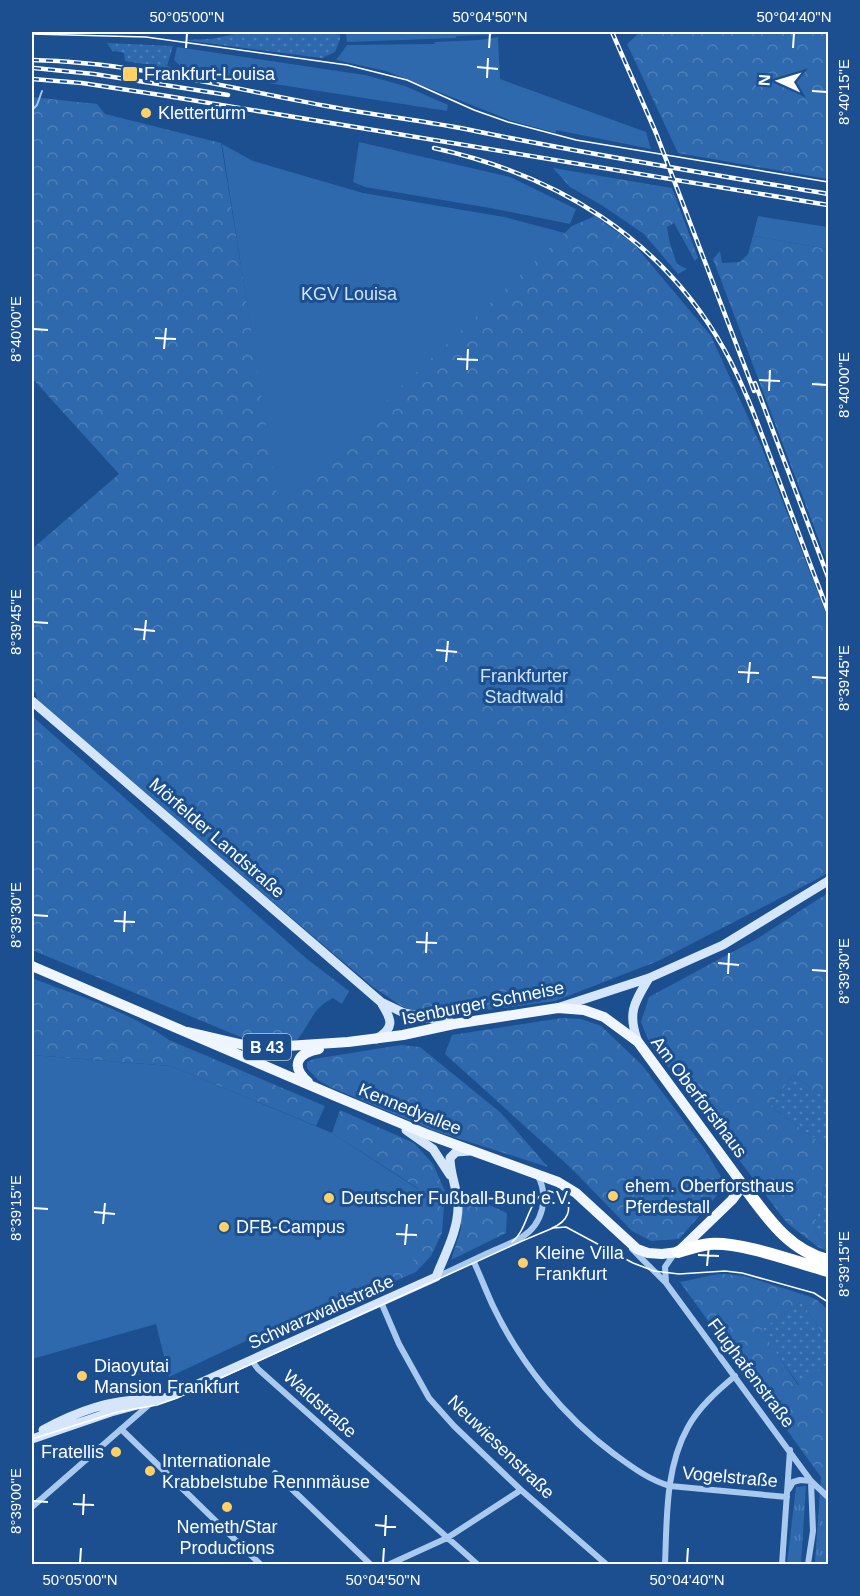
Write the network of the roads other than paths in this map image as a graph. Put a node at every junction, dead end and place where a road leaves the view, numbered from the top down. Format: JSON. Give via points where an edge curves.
{"nodes":[{"id":1,"x":32,"y":701,"type":"edge"},
{"id":2,"x":828,"y":881,"type":"edge"},
{"id":3,"x":32,"y":966,"type":"edge"},
{"id":4,"x":649,"y":978,"type":"junction"},
{"id":5,"x":381,"y":1002,"type":"junction"},
{"id":6,"x":558,"y":1008,"type":"junction"},
{"id":7,"x":454,"y":1024,"type":"junction"},
{"id":8,"x":188,"y":1032,"type":"junction"},
{"id":9,"x":376,"y":1039,"type":"junction"},
{"id":10,"x":355,"y":1041,"type":"junction"},
{"id":11,"x":638,"y":1042,"type":"junction"},
{"id":12,"x":312,"y":1087,"type":"junction"},
{"id":13,"x":393,"y":1119,"type":"junction"},
{"id":14,"x":471,"y":1151,"type":"junction"},
{"id":15,"x":537,"y":1174,"type":"junction"},
{"id":16,"x":453,"y":1180,"type":"junction"},
{"id":17,"x":743,"y":1185,"type":"junction"},
{"id":18,"x":630,"y":1243,"type":"junction"},
{"id":19,"x":677,"y":1252,"type":"junction"},
{"id":20,"x":473,"y":1260,"type":"junction"},
{"id":21,"x":828,"y":1260,"type":"edge"},
{"id":22,"x":828,"y":1271,"type":"edge"},
{"id":23,"x":436,"y":1277,"type":"junction"},
{"id":24,"x":666,"y":1283,"type":"junction"},
{"id":25,"x":381,"y":1302,"type":"junction"},
{"id":26,"x":252,"y":1361,"type":"junction"},
{"id":27,"x":735,"y":1376,"type":"junction"},
{"id":28,"x":155,"y":1400,"type":"junction"},
{"id":29,"x":121,"y":1429,"type":"junction"},
{"id":30,"x":32,"y":1438,"type":"edge"},
{"id":31,"x":790,"y":1449,"type":"junction"},
{"id":32,"x":275,"y":1473,"type":"dead end"},
{"id":33,"x":811,"y":1481,"type":"junction"},
{"id":34,"x":669,"y":1486,"type":"junction"},
{"id":35,"x":521,"y":1490,"type":"junction"},
{"id":36,"x":788,"y":1494,"type":"junction"},
{"id":37,"x":828,"y":1497,"type":"edge"},
{"id":38,"x":32,"y":1507,"type":"edge"},
{"id":39,"x":447,"y":1538,"type":"junction"},
{"id":40,"x":260,"y":1564,"type":"edge"},
{"id":41,"x":370,"y":1564,"type":"edge"},
{"id":42,"x":390,"y":1564,"type":"edge"},
{"id":43,"x":477,"y":1564,"type":"edge"},
{"id":44,"x":606,"y":1564,"type":"edge"},
{"id":45,"x":665,"y":1564,"type":"edge"},
{"id":46,"x":782,"y":1564,"type":"edge"},
{"id":47,"x":808,"y":1564,"type":"edge"}],
"edges":[{"from":1,"to":5,"type":"main road","name":"Mörfelder Landstraße"},
{"from":2,"to":4,"type":"main road","name":"Isenburger Schneise","via":[[723,945]]},
{"from":3,"to":8,"type":"main road","name":"Kennedyallee","number":"B 43"},
{"from":4,"to":6,"type":"main road","name":"Isenburger Schneise"},
{"from":4,"to":11,"type":"main road","via":[[632,1015]]},
{"from":5,"to":7,"type":"main road","name":"Mörfelder Landstraße","via":[[404,1013]]},
{"from":5,"to":9,"type":"main road","via":[[391,1022]]},
{"from":6,"to":7,"type":"main road","name":"Isenburger Schneise","number":"B 43"},
{"from":6,"to":11,"type":"main road","name":"Am Oberforsthaus","number":"B 43","via":[[584,1010],[604,1017]]},
{"from":7,"to":9,"type":"main road","name":"Isenburger Schneise","number":"B 43"},
{"from":8,"to":10,"type":"main road","name":"Isenburger Schneise","number":"B 43","via":[[257,1048]]},
{"from":8,"to":12,"type":"main road","name":"Kennedyallee","number":"B 43"},
{"from":9,"to":10,"type":"main road","name":"Isenburger Schneise","number":"B 43"},
{"from":10,"to":12,"type":"main road","via":[[300,1057],[298,1070]]},
{"from":11,"to":17,"type":"main road","name":"Am Oberforsthaus","number":"B 43"},
{"from":12,"to":13,"type":"main road","name":"Kennedyallee","number":"B 43"},
{"from":13,"to":14,"type":"main road","name":"Kennedyallee","number":"B 43"},
{"from":13,"to":16,"type":"main road","via":[[433,1149]]},
{"from":14,"to":15,"type":"main road","name":"Kennedyallee","number":"B 43"},
{"from":14,"to":16,"type":"main road","via":[[451,1156]]},
{"from":15,"to":18,"type":"main road","name":"Kennedyallee","number":"B 43","via":[[574,1191]]},
{"from":15,"to":20,"type":"street","name":"Schwarzwaldstraße","via":[[545,1194],[531,1229]]},
{"from":16,"to":23,"type":"main road","via":[[458,1204],[456,1221]]},
{"from":17,"to":19,"type":"main road"},
{"from":17,"to":21,"type":"highway","number":"B 43","via":[[777,1230],[796,1247]]},
{"from":18,"to":19,"type":"main road","name":"Kennedyallee","number":"B 43","via":[[651,1254]]},
{"from":18,"to":24,"type":"street","name":"Flughafenstraße"},
{"from":19,"to":22,"type":"highway","number":"B 43","via":[[705,1245],[740,1247]]},
{"from":19,"to":24,"type":"street","via":[[665,1267]]},
{"from":20,"to":23,"type":"street","name":"Schwarzwaldstraße"},
{"from":20,"to":34,"type":"street","via":[[508,1333],[560,1404],[595,1440],[631,1466]]},
{"from":23,"to":25,"type":"main road","name":"Schwarzwaldstraße"},
{"from":24,"to":27,"type":"street","name":"Flughafenstraße"},
{"from":25,"to":26,"type":"main road","name":"Schwarzwaldstraße"},
{"from":25,"to":35,"type":"street","name":"Neuwiesenstraße","via":[[429,1398]]},
{"from":26,"to":28,"type":"main road","name":"Schwarzwaldstraße"},
{"from":26,"to":39,"type":"street","name":"Waldstraße"},
{"from":27,"to":31,"type":"street","name":"Flughafenstraße"},
{"from":27,"to":34,"type":"street","via":[[704,1404],[687,1427]]},
{"from":28,"to":29,"type":"street"},
{"from":28,"to":30,"type":"main road","name":"Schwarzwaldstraße"},
{"from":29,"to":38,"type":"street"},
{"from":29,"to":40,"type":"street"},
{"from":31,"to":33,"type":"street","name":"Flughafenstraße"},
{"from":31,"to":36,"type":"street"},
{"from":32,"to":41,"type":"street"},
{"from":33,"to":36,"type":"street","via":[[793,1482]]},
{"from":33,"to":37,"type":"street","name":"Flughafenstraße"},
{"from":33,"to":47,"type":"street","via":[[813,1531]]},
{"from":34,"to":36,"type":"street","name":"Vogelstraße"},
{"from":34,"to":45,"type":"street"},
{"from":35,"to":39,"type":"street"},
{"from":35,"to":44,"type":"street","name":"Neuwiesenstraße"},
{"from":36,"to":46,"type":"street"},
{"from":39,"to":42,"type":"street"},
{"from":39,"to":43,"type":"street","name":"Waldstraße"}]}
